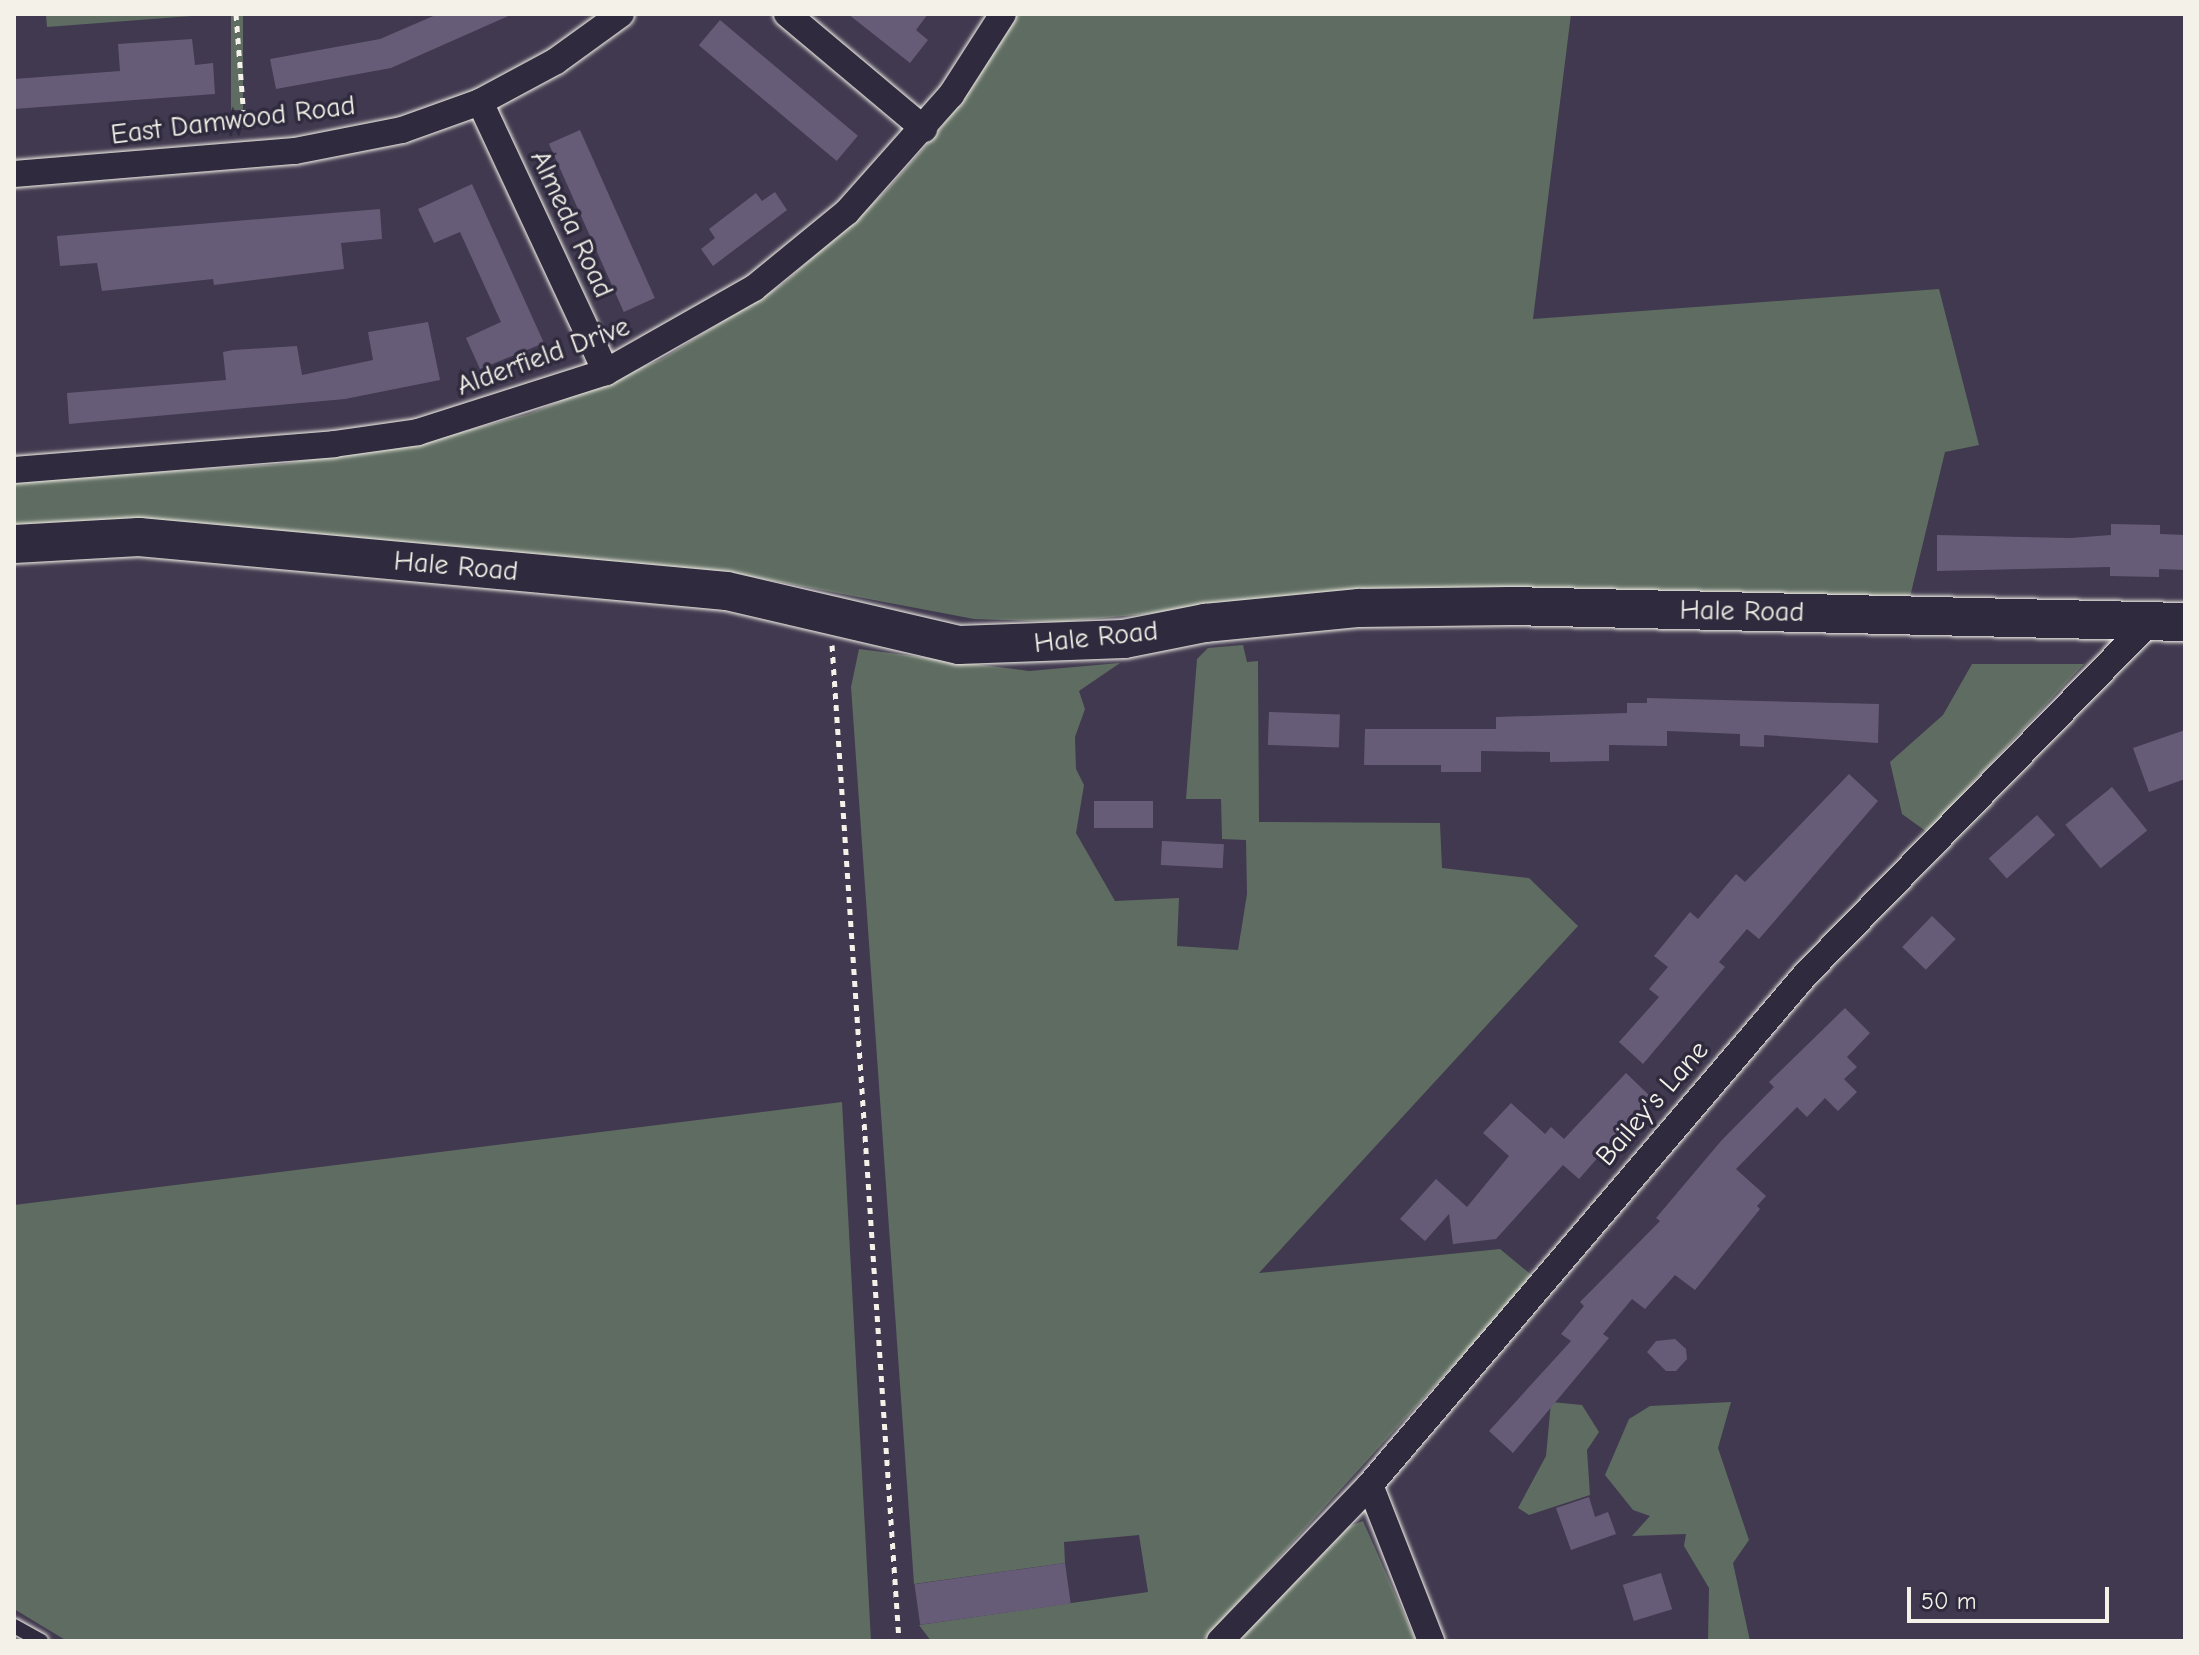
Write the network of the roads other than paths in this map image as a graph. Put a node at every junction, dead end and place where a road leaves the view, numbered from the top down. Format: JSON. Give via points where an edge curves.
{"nodes":[{"id":1,"x":621,"y":14,"type":"edge"},
{"id":2,"x":787,"y":14,"type":"edge"},
{"id":3,"x":1003,"y":14,"type":"edge"},
{"id":4,"x":480,"y":102,"type":"junction"},
{"id":5,"x":924,"y":129,"type":"junction"},
{"id":6,"x":14,"y":174,"type":"edge"},
{"id":7,"x":606,"y":372,"type":"junction"},
{"id":8,"x":14,"y":470,"type":"edge"},
{"id":9,"x":14,"y":544,"type":"edge"},
{"id":10,"x":2167,"y":622,"type":"edge"},
{"id":11,"x":1370,"y":1485,"type":"junction"},
{"id":12,"x":14,"y":1626,"type":"edge"},
{"id":13,"x":41,"y":1641,"type":"edge"},
{"id":14,"x":1220,"y":1641,"type":"edge"},
{"id":15,"x":1431,"y":1641,"type":"edge"}],
"edges":[{"from":1,"to":4,"type":"street","name":"East Damwood Road","via":[[556,61]]},
{"from":2,"to":5,"type":"street"},
{"from":3,"to":5,"type":"street","name":"Alderfield Drive","via":[[975,62]]},
{"from":4,"to":6,"type":"street","name":"East Damwood Road","via":[[402,130],[247,156]]},
{"from":4,"to":7,"type":"street","name":"Almeda Road"},
{"from":5,"to":7,"type":"street","name":"Alderfield Drive","via":[[847,212],[754,288]]},
{"from":7,"to":8,"type":"street","name":"Alderfield Drive","via":[[418,432],[334,444]]},
{"from":9,"to":10,"type":"street","name":"Hale Road","via":[[139,537],[727,591],[959,645],[1124,639],[1205,623],[1359,608],[1510,606]]},
{"from":10,"to":11,"type":"street","name":"Bailey's Lane","via":[[1806,974]]},
{"from":11,"to":14,"type":"street","name":"Bailey's Lane"},
{"from":11,"to":15,"type":"street"},
{"from":12,"to":13,"type":"lane"}]}
